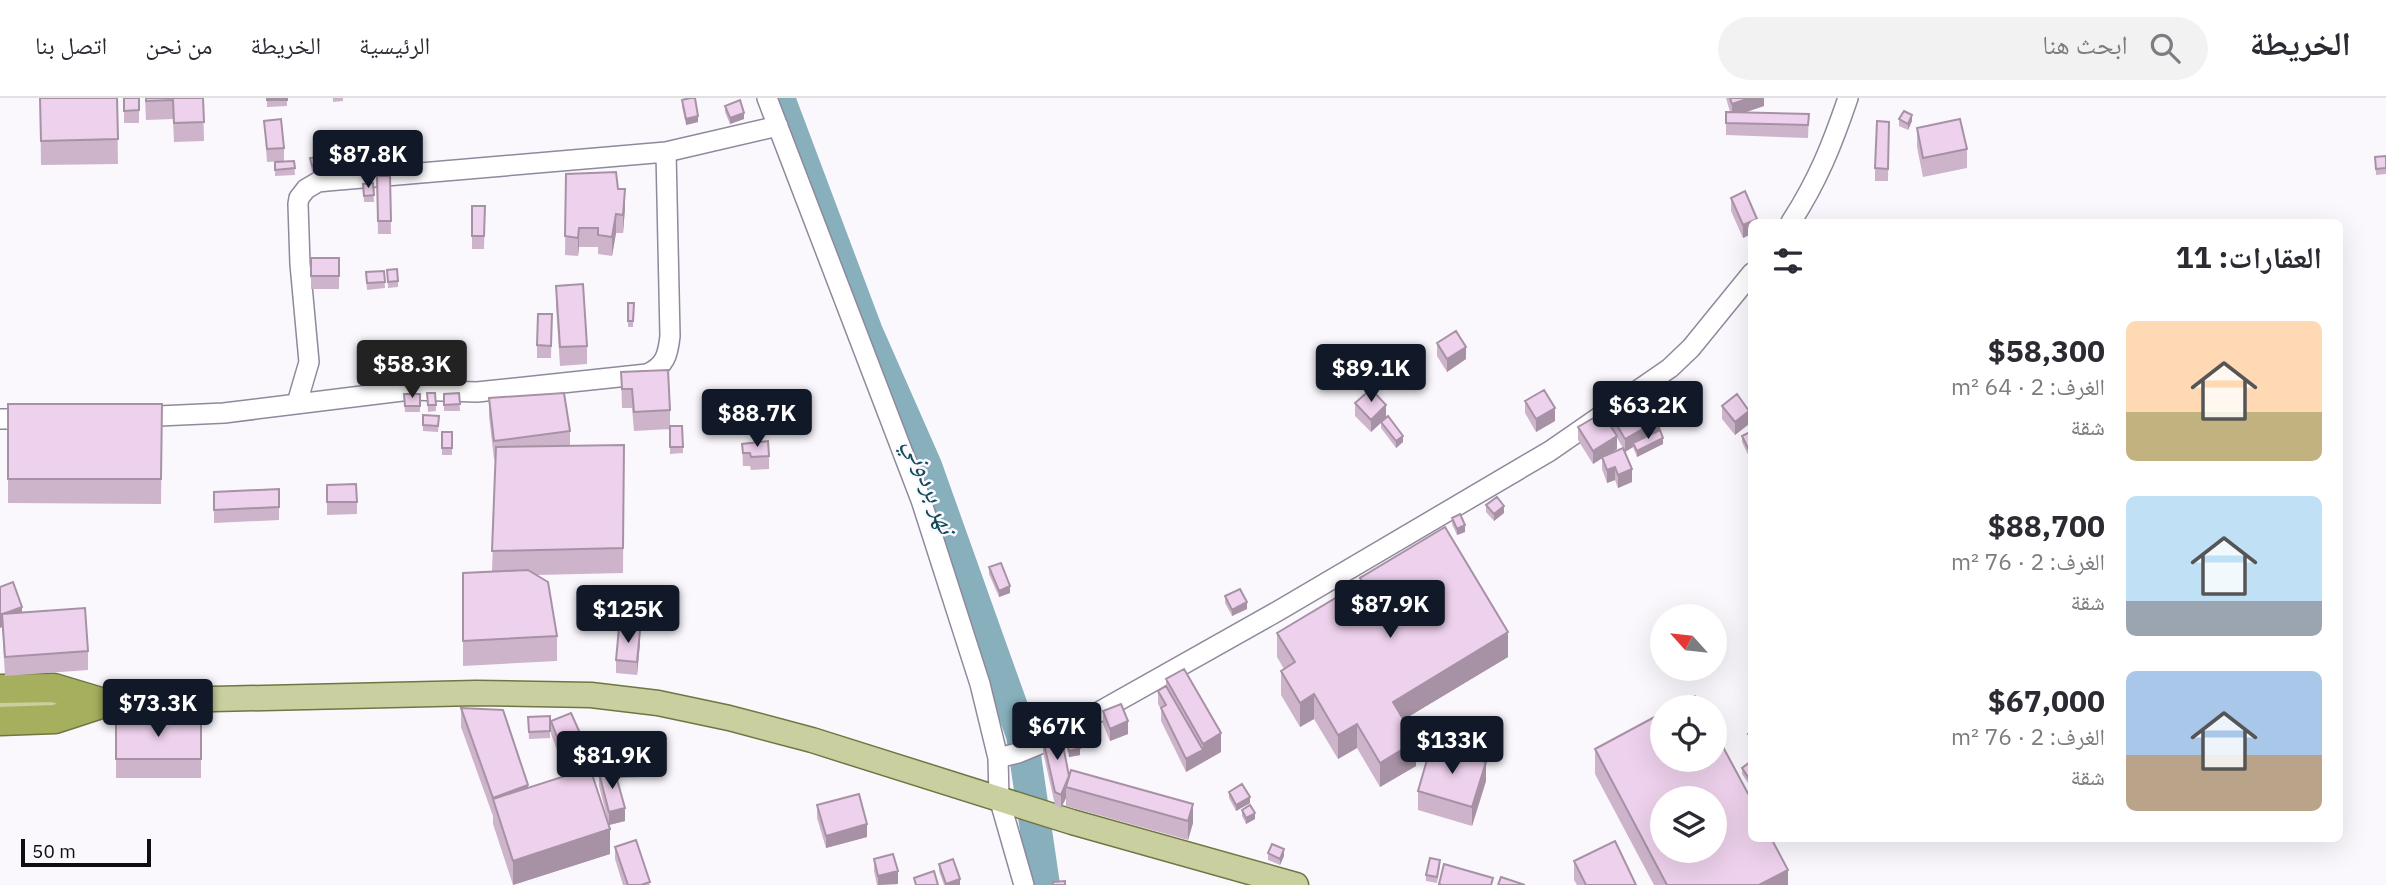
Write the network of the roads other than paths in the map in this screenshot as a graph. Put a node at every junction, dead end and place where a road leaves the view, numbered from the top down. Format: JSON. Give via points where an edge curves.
{"nodes":[{"id":1,"x":767,"y":98,"type":"edge"},
{"id":2,"x":1847,"y":98,"type":"edge"},
{"id":3,"x":778,"y":126,"type":"junction"},
{"id":4,"x":666,"y":152,"type":"junction"},
{"id":5,"x":1793,"y":219,"type":"edge"},
{"id":6,"x":1748,"y":278,"type":"edge"},
{"id":7,"x":297,"y":403,"type":"junction"},
{"id":8,"x":124,"y":417,"type":"edge"},
{"id":9,"x":0,"y":419,"type":"edge"},
{"id":10,"x":57,"y":419,"type":"edge"},
{"id":11,"x":0,"y":689,"type":"edge"},
{"id":12,"x":104,"y":703,"type":"junction"},
{"id":13,"x":0,"y":705,"type":"edge"},
{"id":14,"x":0,"y":721,"type":"edge"},
{"id":15,"x":998,"y":758,"type":"junction"},
{"id":16,"x":1008,"y":801,"type":"junction"},
{"id":17,"x":1024,"y":885,"type":"edge"},
{"id":18,"x":1296,"y":885,"type":"edge"}],
"edges":[{"from":1,"to":3,"type":"street"},
{"from":2,"to":5,"type":"street","via":[[1813,188]]},
{"from":3,"to":4,"type":"street"},
{"from":3,"to":15,"type":"street","via":[[922,500],[981,684]]},
{"from":4,"to":7,"type":"street","via":[[311,185],[298,205],[309,362]]},
{"from":4,"to":7,"type":"street","via":[[670,336],[666,359],[655,370],[477,392],[410,390]]},
{"from":6,"to":15,"type":"street","via":[[1670,368],[1550,451],[1047,741]]},
{"from":7,"to":8,"type":"street","via":[[224,413]]},
{"from":9,"to":10,"type":"street"},
{"from":11,"to":12,"type":"highway","via":[[54,688]]},
{"from":12,"to":13,"type":"main road"},
{"from":12,"to":14,"type":"highway","via":[[55,719]]},
{"from":12,"to":16,"type":"main road","via":[[592,695],[729,718]]},
{"from":15,"to":16,"type":"street"},
{"from":16,"to":17,"type":"street"},
{"from":16,"to":18,"type":"main road"}]}
